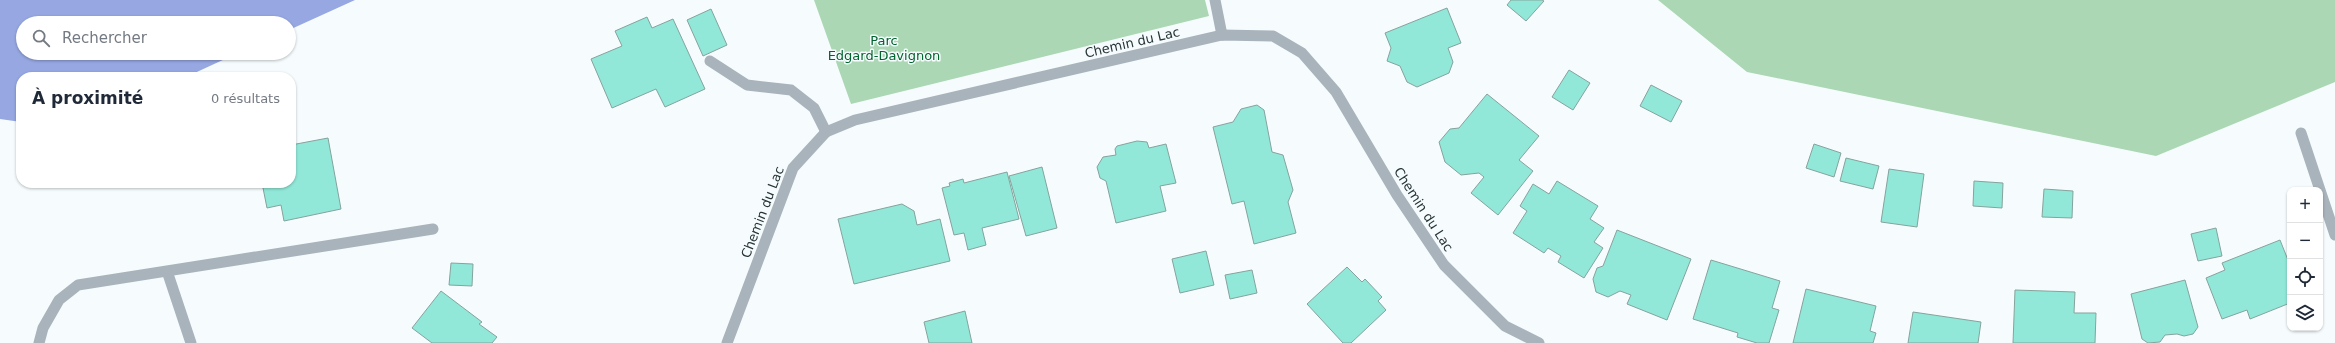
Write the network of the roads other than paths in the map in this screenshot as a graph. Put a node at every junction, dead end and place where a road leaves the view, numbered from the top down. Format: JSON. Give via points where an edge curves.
{"nodes":[{"id":1,"x":1215,"y":0,"type":"edge"},
{"id":2,"x":1222,"y":35,"type":"junction"},
{"id":3,"x":710,"y":61,"type":"dead end"},
{"id":4,"x":826,"y":132,"type":"junction"},
{"id":5,"x":2301,"y":134,"type":"dead end"},
{"id":6,"x":2319,"y":187,"type":"edge"},
{"id":7,"x":2323,"y":199,"type":"edge"},
{"id":8,"x":434,"y":229,"type":"dead end"},
{"id":9,"x":2335,"y":235,"type":"edge"},
{"id":10,"x":167,"y":271,"type":"junction"},
{"id":11,"x":39,"y":343,"type":"edge"},
{"id":12,"x":191,"y":343,"type":"edge"},
{"id":13,"x":727,"y":343,"type":"edge"},
{"id":14,"x":1539,"y":343,"type":"edge"}],
"edges":[{"from":1,"to":2,"type":"street"},
{"from":2,"to":4,"type":"street","name":"Chemin du Lac","via":[[855,120]]},
{"from":2,"to":14,"type":"street","name":"Chemin du Lac","via":[[1273,36],[1302,53],[1336,92],[1397,195],[1444,265],[1505,326]]},
{"from":3,"to":4,"type":"street","via":[[747,85],[791,90],[814,108]]},
{"from":4,"to":13,"type":"street","name":"Chemin du Lac","via":[[793,168]]},
{"from":5,"to":6,"type":"street"},
{"from":7,"to":9,"type":"street"},
{"from":8,"to":10,"type":"street"},
{"from":10,"to":11,"type":"street","via":[[78,285],[59,300],[43,328]]},
{"from":10,"to":12,"type":"street"}]}
